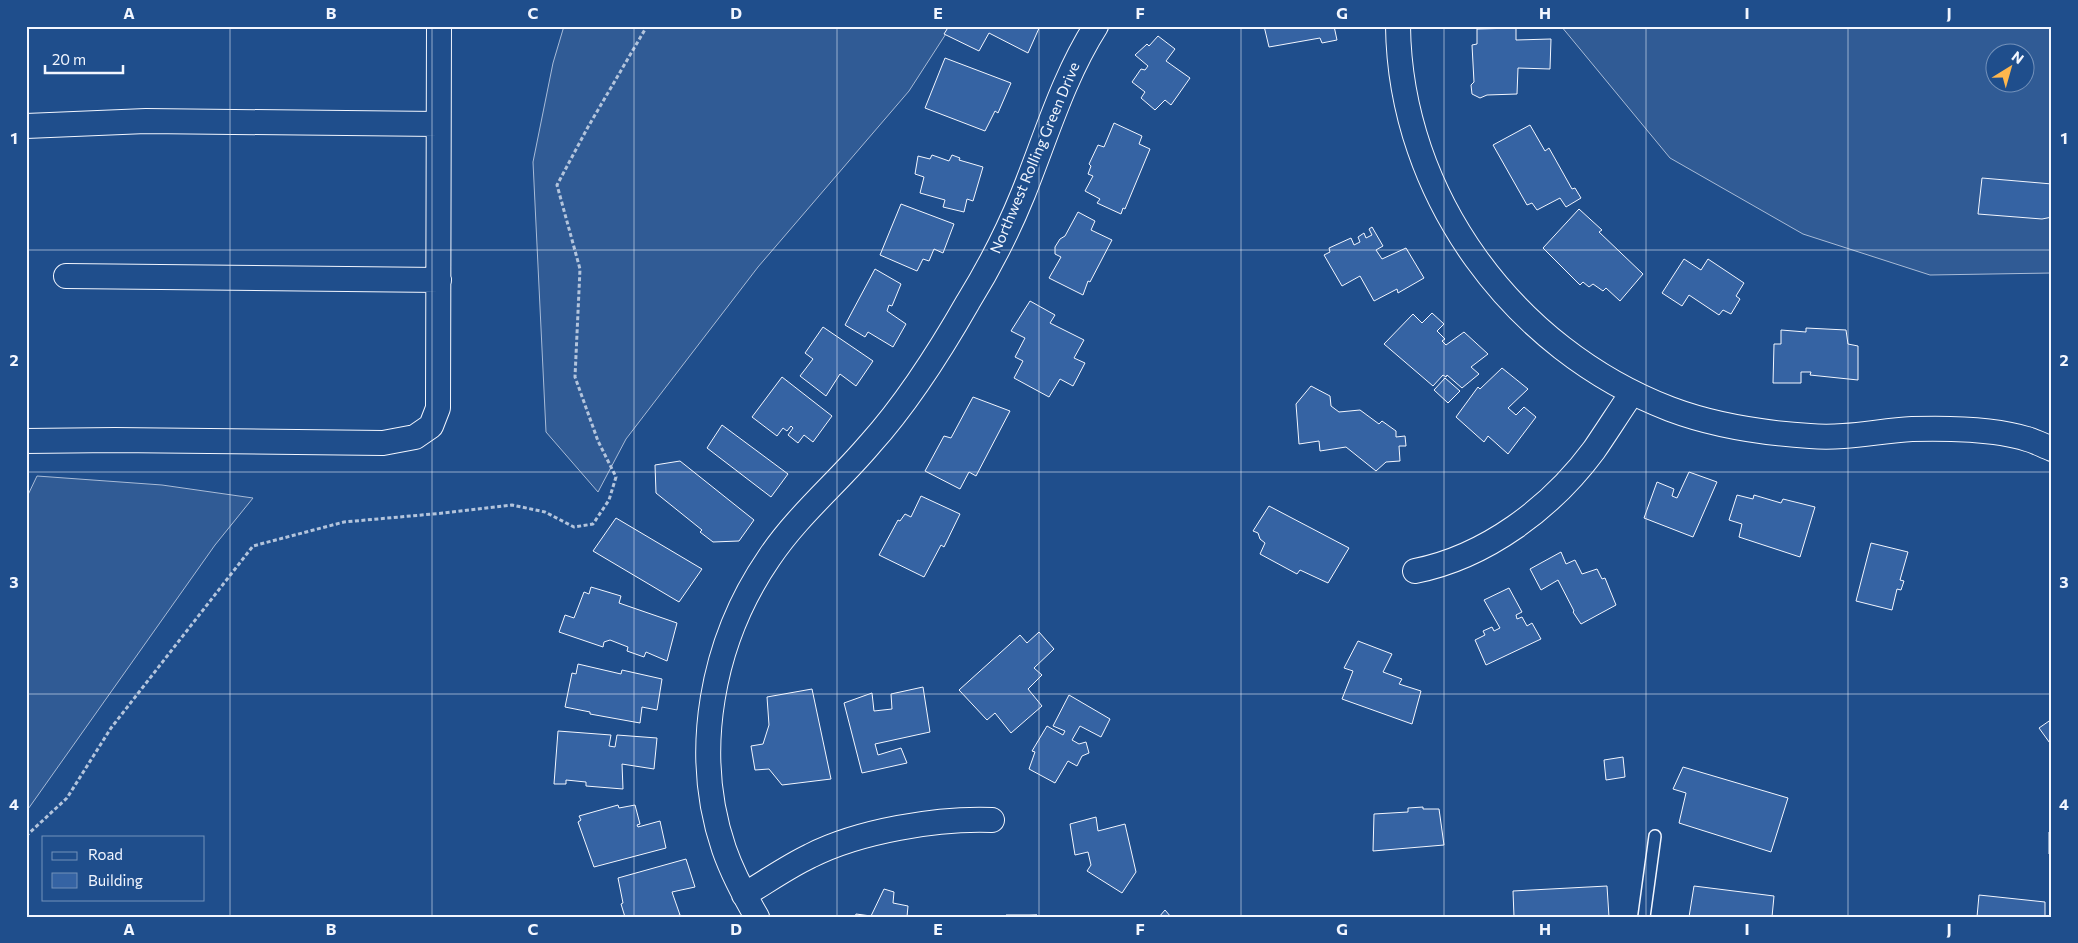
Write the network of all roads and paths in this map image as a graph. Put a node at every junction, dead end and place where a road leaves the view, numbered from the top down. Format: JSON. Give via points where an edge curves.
{"nodes":[{"id":1,"x":438,"y":26,"type":"edge"},
{"id":2,"x":1096,"y":26,"type":"edge"},
{"id":3,"x":1398,"y":26,"type":"edge"},
{"id":4,"x":438,"y":124,"type":"junction"},
{"id":5,"x":26,"y":126,"type":"edge"},
{"id":6,"x":66,"y":276,"type":"dead end"},
{"id":7,"x":439,"y":280,"type":"junction"},
{"id":8,"x":1632,"y":393,"type":"junction"},
{"id":9,"x":26,"y":441,"type":"edge"},
{"id":10,"x":2052,"y":449,"type":"edge"},
{"id":11,"x":1415,"y":571,"type":"dead end"},
{"id":12,"x":992,"y":820,"type":"dead end"},
{"id":13,"x":1655,"y":836,"type":"dead end"},
{"id":14,"x":744,"y":895,"type":"junction"},
{"id":15,"x":757,"y":917,"type":"edge"},
{"id":16,"x":1644,"y":917,"type":"edge"}],
"edges":[{"from":1,"to":4,"type":"street"},
{"from":2,"to":14,"type":"street","name":"Northwest Rolling Green Drive","via":[[1066,82],[1023,195],[998,249],[968,302],[914,386],[872,443],[786,534],[768,559],[729,634],[712,701],[709,782],[714,817],[724,850]]},
{"from":3,"to":8,"type":"street","via":[[1413,131],[1431,182],[1448,216],[1478,263],[1518,309],[1550,338],[1603,377]]},
{"from":4,"to":5,"type":"street","via":[[146,121]]},
{"from":4,"to":7,"type":"street"},
{"from":6,"to":7,"type":"street"},
{"from":7,"to":9,"type":"street","via":[[438,408],[431,426],[415,437],[382,443]]},
{"from":8,"to":10,"type":"street","via":[[1672,410],[1748,430],[1812,436],[1855,436],[1912,429],[1969,430],[2026,439]]},
{"from":8,"to":11,"type":"street","via":[[1593,451],[1538,509],[1463,558]]},
{"from":12,"to":14,"type":"street","via":[[970,819],[895,828],[838,844],[810,856]]},
{"from":13,"to":16,"type":"lane"},
{"from":14,"to":15,"type":"street","name":"Northwest Rolling Green Drive"}]}
